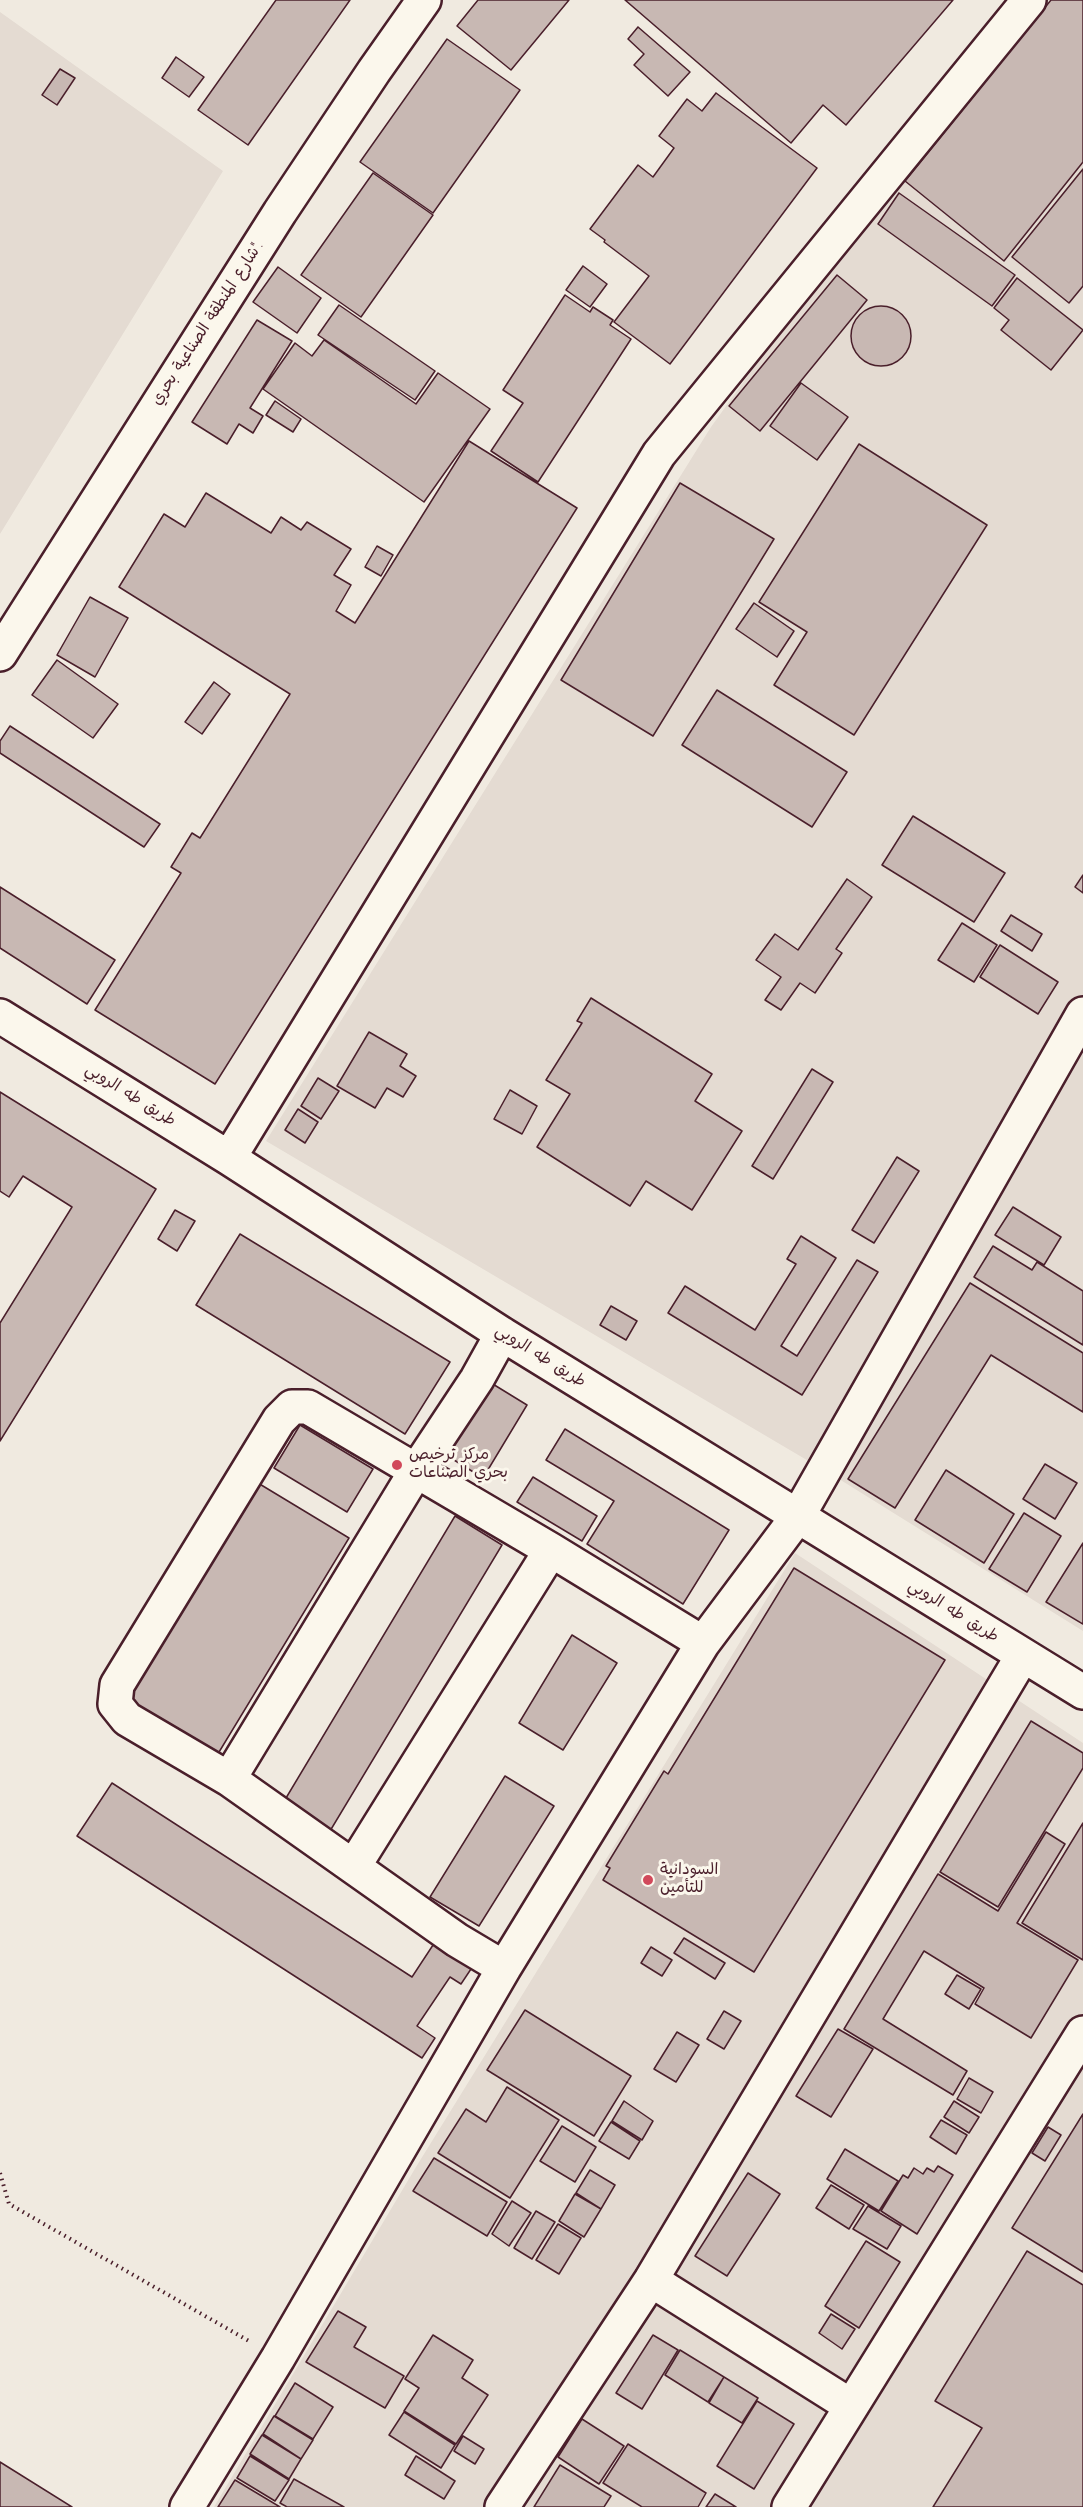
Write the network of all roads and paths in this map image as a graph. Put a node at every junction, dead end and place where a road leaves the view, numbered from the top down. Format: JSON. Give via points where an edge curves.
{"nodes":[{"id":1,"x":424,"y":0,"type":"edge"},
{"id":2,"x":1029,"y":0,"type":"edge"},
{"id":3,"x":0,"y":654,"type":"edge"},
{"id":4,"x":1083,"y":1014,"type":"edge"},
{"id":5,"x":0,"y":1016,"type":"edge"},
{"id":6,"x":229,"y":1158,"type":"junction"},
{"id":7,"x":502,"y":1334,"type":"junction"},
{"id":8,"x":416,"y":1471,"type":"junction"},
{"id":9,"x":798,"y":1516,"type":"junction"},
{"id":10,"x":551,"y":1550,"type":"junction"},
{"id":11,"x":703,"y":1643,"type":"junction"},
{"id":12,"x":1023,"y":1655,"type":"junction"},
{"id":13,"x":1083,"y":1692,"type":"edge"},
{"id":14,"x":229,"y":1779,"type":"junction"},
{"id":15,"x":354,"y":1866,"type":"junction"},
{"id":16,"x":504,"y":1968,"type":"junction"},
{"id":17,"x":1083,"y":2033,"type":"edge"},
{"id":18,"x":0,"y":2173,"type":"edge"},
{"id":19,"x":651,"y":2280,"type":"junction"},
{"id":20,"x":278,"y":2358,"type":"junction"},
{"id":21,"x":851,"y":2406,"type":"junction"},
{"id":22,"x":188,"y":2507,"type":"edge"},
{"id":23,"x":502,"y":2507,"type":"edge"},
{"id":24,"x":789,"y":2507,"type":"edge"}],
"edges":[{"from":1,"to":3,"type":"street","name":"شارع المنطقة الصناعية بحري\".","via":[[280,212]]},
{"from":2,"to":6,"type":"street","via":[[659,454]]},
{"from":4,"to":9,"type":"street"},
{"from":5,"to":6,"type":"street","name":"طريق طه الروبي"},
{"from":6,"to":7,"type":"street","name":"طريق طه الروبي"},
{"from":7,"to":8,"type":"street"},
{"from":7,"to":9,"type":"street","name":"طريق طه الروبي"},
{"from":8,"to":10,"type":"street"},
{"from":8,"to":14,"type":"street"},
{"from":8,"to":14,"type":"street","via":[[308,1407],[292,1407],[279,1420],[117,1685],[115,1704],[127,1719]]},
{"from":9,"to":11,"type":"street"},
{"from":9,"to":12,"type":"street","name":"طريق طه الروبي"},
{"from":10,"to":11,"type":"street"},
{"from":10,"to":15,"type":"street"},
{"from":11,"to":16,"type":"street"},
{"from":12,"to":13,"type":"street","name":"طريق طه الروبي"},
{"from":12,"to":19,"type":"street"},
{"from":14,"to":15,"type":"street"},
{"from":15,"to":16,"type":"street","via":[[457,1940]]},
{"from":16,"to":20,"type":"street"},
{"from":17,"to":21,"type":"street"},
{"from":18,"to":20,"type":"path","via":[[9,2204]]},
{"from":19,"to":21,"type":"street"},
{"from":19,"to":23,"type":"street"},
{"from":20,"to":22,"type":"street"},
{"from":21,"to":24,"type":"street"}]}
